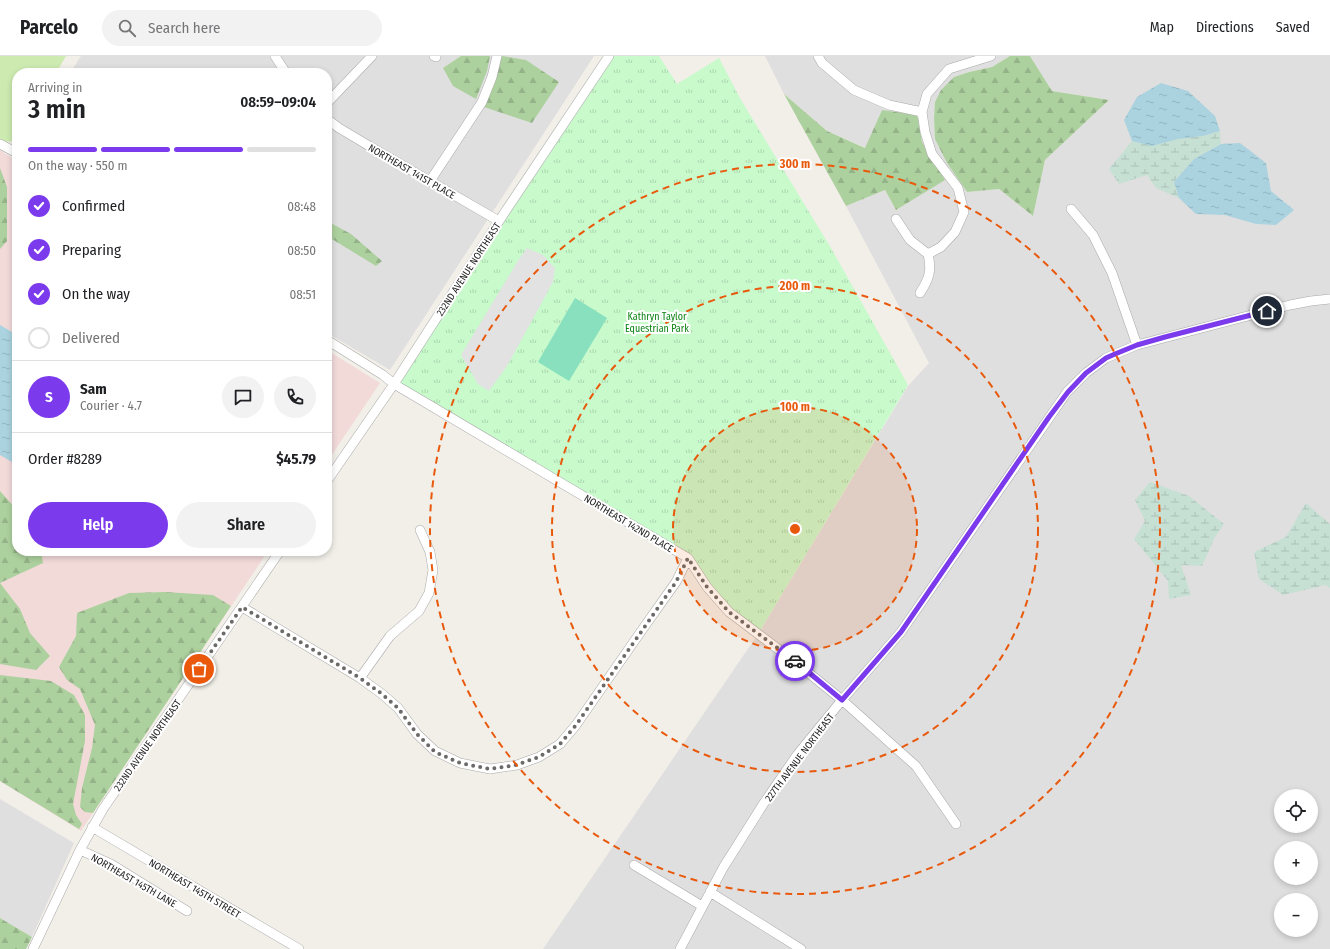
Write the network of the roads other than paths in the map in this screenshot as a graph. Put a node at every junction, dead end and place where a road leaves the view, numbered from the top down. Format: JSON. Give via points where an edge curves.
{"nodes":[{"id":1,"x":275,"y":56,"type":"edge"},
{"id":2,"x":372,"y":56,"type":"edge"},
{"id":3,"x":497,"y":56,"type":"edge"},
{"id":4,"x":609,"y":56,"type":"edge"},
{"id":5,"x":818,"y":56,"type":"edge"},
{"id":6,"x":991,"y":56,"type":"edge"},
{"id":7,"x":283,"y":68,"type":"edge"},
{"id":8,"x":332,"y":98,"type":"edge"},
{"id":9,"x":922,"y":112,"type":"junction"},
{"id":10,"x":332,"y":123,"type":"edge"},
{"id":11,"x":0,"y":144,"type":"edge"},
{"id":12,"x":12,"y":150,"type":"edge"},
{"id":13,"x":430,"y":181,"type":"junction"},
{"id":14,"x":1071,"y":208,"type":"dead end"},
{"id":15,"x":896,"y":219,"type":"dead end"},
{"id":16,"x":499,"y":221,"type":"junction"},
{"id":17,"x":928,"y":254,"type":"junction"},
{"id":18,"x":920,"y":293,"type":"dead end"},
{"id":19,"x":1330,"y":299,"type":"edge"},
{"id":20,"x":332,"y":343,"type":"edge"},
{"id":21,"x":1137,"y":345,"type":"junction"},
{"id":22,"x":394,"y":384,"type":"junction"},
{"id":23,"x":332,"y":474,"type":"edge"},
{"id":24,"x":420,"y":530,"type":"dead end"},
{"id":25,"x":277,"y":556,"type":"edge"},
{"id":26,"x":688,"y":558,"type":"junction"},
{"id":27,"x":242,"y":607,"type":"junction"},
{"id":28,"x":360,"y":678,"type":"junction"},
{"id":29,"x":842,"y":700,"type":"junction"},
{"id":30,"x":956,"y":824,"type":"dead end"},
{"id":31,"x":92,"y":826,"type":"junction"},
{"id":32,"x":80,"y":850,"type":"junction"},
{"id":33,"x":634,"y":865,"type":"dead end"},
{"id":34,"x":710,"y":892,"type":"junction"},
{"id":35,"x":702,"y":906,"type":"junction"},
{"id":36,"x":187,"y":911,"type":"dead end"},
{"id":37,"x":33,"y":949,"type":"edge"},
{"id":38,"x":299,"y":949,"type":"edge"},
{"id":39,"x":680,"y":949,"type":"edge"},
{"id":40,"x":801,"y":949,"type":"edge"}],
"edges":[{"from":1,"to":7,"type":"street"},
{"from":2,"to":8,"type":"street"},
{"from":3,"to":13,"type":"street","via":[[482,102]]},
{"from":4,"to":16,"type":"street","name":"232ND AVENUE NORTHEAST"},
{"from":5,"to":9,"type":"street","via":[[822,63],[854,90],[889,105]]},
{"from":6,"to":9,"type":"street","via":[[950,69],[927,94]]},
{"from":9,"to":17,"type":"street","via":[[932,154],[958,188],[964,212],[955,232],[941,247]]},
{"from":10,"to":13,"type":"street","name":"NORTHEAST 141ST PLACE"},
{"from":11,"to":12,"type":"street"},
{"from":13,"to":16,"type":"street","name":"NORTHEAST 141ST PLACE"},
{"from":14,"to":21,"type":"street","via":[[1094,235],[1112,273]]},
{"from":15,"to":17,"type":"street","via":[[910,240]]},
{"from":16,"to":22,"type":"street","name":"232ND AVENUE NORTHEAST"},
{"from":17,"to":18,"type":"street","via":[[931,266]]},
{"from":19,"to":21,"type":"street","name":"227TH AVENUE NORTHEAST","via":[[1290,305]]},
{"from":20,"to":22,"type":"street","name":"NORTHEAST 142ND PLACE"},
{"from":21,"to":29,"type":"street","name":"227TH AVENUE NORTHEAST","via":[[1106,358],[1086,373],[1068,392],[901,632]]},
{"from":22,"to":23,"type":"street","name":"232ND AVENUE NORTHEAST"},
{"from":22,"to":26,"type":"street","name":"NORTHEAST 142ND PLACE"},
{"from":24,"to":28,"type":"street","via":[[430,552],[433,570],[429,593],[419,611],[390,636]]},
{"from":25,"to":27,"type":"street","name":"232ND AVENUE NORTHEAST"},
{"from":26,"to":28,"type":"street","via":[[676,582],[576,725],[560,744],[539,757],[516,765],[490,769],[460,763],[435,752],[417,734],[398,708]]},
{"from":26,"to":29,"type":"street","name":"NORTHEAST 142ND PLACE","via":[[707,587],[729,612]]},
{"from":27,"to":28,"type":"street"},
{"from":27,"to":31,"type":"street","name":"232ND AVENUE NORTHEAST"},
{"from":29,"to":30,"type":"street","name":"NORTHEAST 142ND PLACE","via":[[916,766]]},
{"from":29,"to":34,"type":"street","name":"227TH AVENUE NORTHEAST","via":[[797,755],[764,802]]},
{"from":31,"to":32,"type":"street","name":"232ND AVENUE NORTHEAST"},
{"from":31,"to":38,"type":"street","name":"NORTHEAST 145TH STREET"},
{"from":32,"to":36,"type":"street","name":"NORTHEAST 145TH LANE","via":[[111,864]]},
{"from":32,"to":37,"type":"street","name":"232ND AVENUE NORTHEAST"},
{"from":33,"to":35,"type":"street"},
{"from":34,"to":35,"type":"street","name":"227TH AVENUE NORTHEAST"},
{"from":34,"to":40,"type":"street"},
{"from":35,"to":39,"type":"street","name":"227TH AVENUE NORTHEAST"}]}
